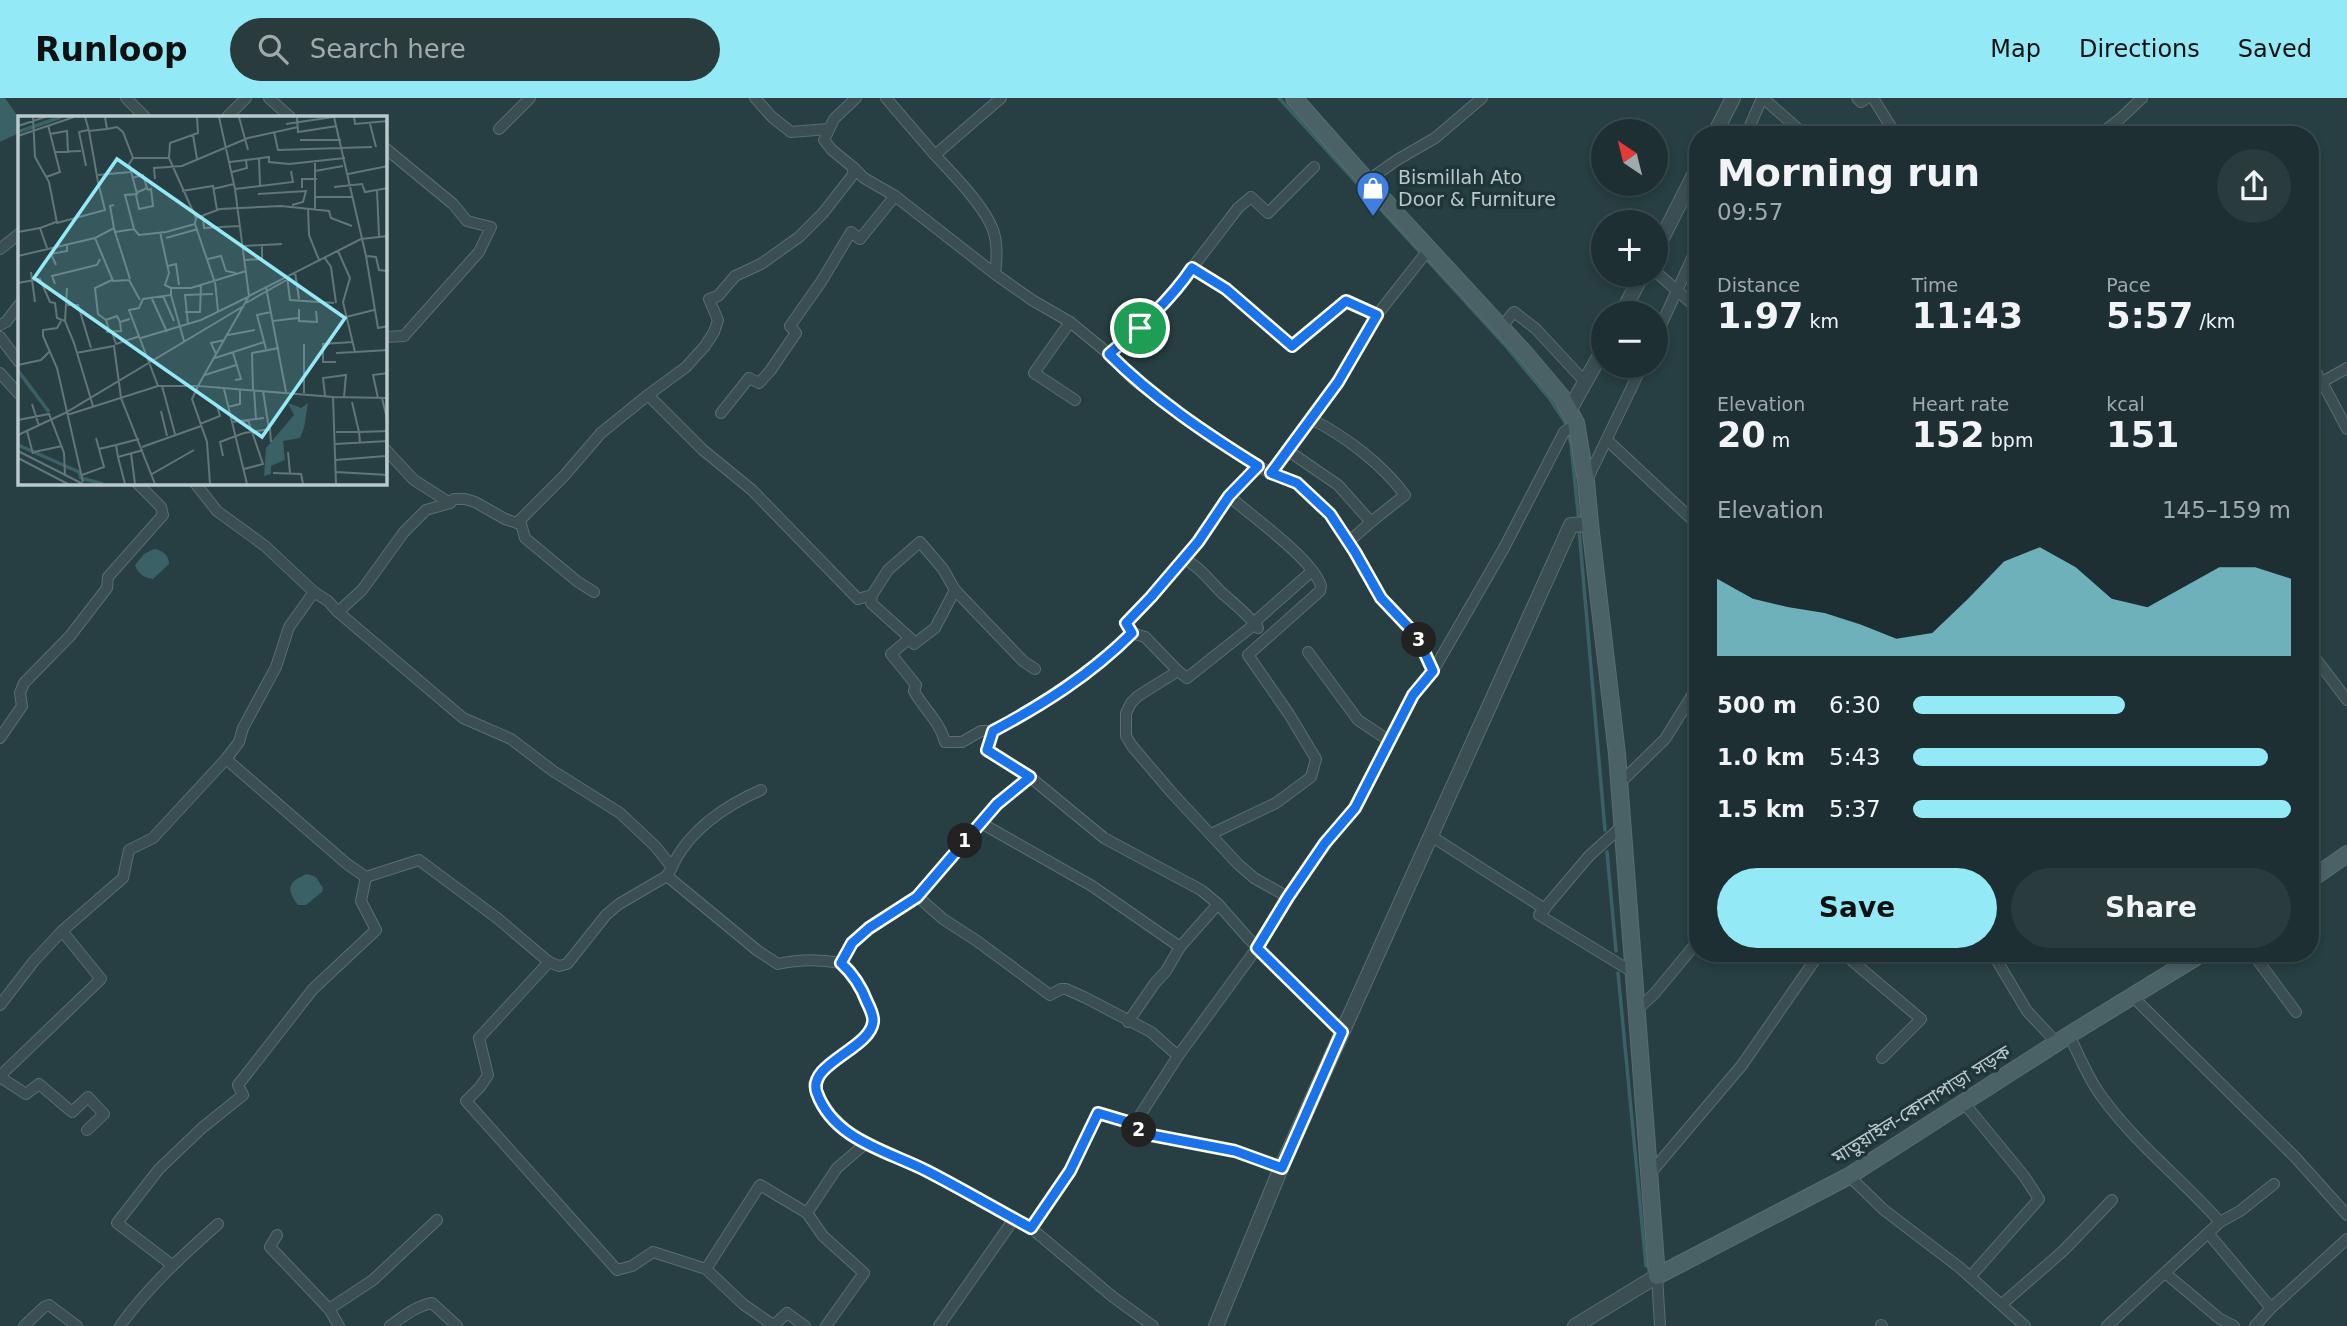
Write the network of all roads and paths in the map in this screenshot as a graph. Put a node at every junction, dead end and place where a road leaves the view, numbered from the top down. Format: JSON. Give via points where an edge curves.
{"nodes":[{"id":1,"x":126,"y":98,"type":"edge"},
{"id":2,"x":246,"y":98,"type":"edge"},
{"id":3,"x":269,"y":98,"type":"edge"},
{"id":4,"x":530,"y":98,"type":"edge"},
{"id":5,"x":755,"y":98,"type":"edge"},
{"id":6,"x":856,"y":98,"type":"edge"},
{"id":7,"x":886,"y":98,"type":"edge"},
{"id":8,"x":1001,"y":98,"type":"edge"},
{"id":9,"x":1294,"y":98,"type":"edge"},
{"id":10,"x":1482,"y":98,"type":"edge"},
{"id":11,"x":1733,"y":98,"type":"edge"},
{"id":12,"x":1762,"y":98,"type":"edge"},
{"id":13,"x":1857,"y":98,"type":"edge"},
{"id":14,"x":1867,"y":98,"type":"edge"},
{"id":15,"x":1873,"y":98,"type":"edge"},
{"id":16,"x":2141,"y":98,"type":"edge"},
{"id":17,"x":144,"y":116,"type":"edge"},
{"id":18,"x":228,"y":116,"type":"edge"},
{"id":19,"x":289,"y":116,"type":"edge"},
{"id":20,"x":1719,"y":126,"type":"edge"},
{"id":21,"x":1750,"y":126,"type":"edge"},
{"id":22,"x":1795,"y":126,"type":"edge"},
{"id":23,"x":1890,"y":126,"type":"edge"},
{"id":24,"x":2111,"y":126,"type":"edge"},
{"id":25,"x":499,"y":130,"type":"dead end"},
{"id":26,"x":828,"y":130,"type":"junction"},
{"id":27,"x":387,"y":150,"type":"edge"},
{"id":28,"x":935,"y":155,"type":"junction"},
{"id":29,"x":1314,"y":167,"type":"dead end"},
{"id":30,"x":854,"y":168,"type":"junction"},
{"id":31,"x":1367,"y":181,"type":"junction"},
{"id":32,"x":895,"y":196,"type":"junction"},
{"id":33,"x":1689,"y":200,"type":"edge"},
{"id":34,"x":1668,"y":232,"type":"edge"},
{"id":35,"x":18,"y":235,"type":"edge"},
{"id":36,"x":0,"y":249,"type":"edge"},
{"id":37,"x":1424,"y":254,"type":"junction"},
{"id":38,"x":1689,"y":264,"type":"edge"},
{"id":39,"x":1192,"y":268,"type":"junction"},
{"id":40,"x":995,"y":275,"type":"junction"},
{"id":41,"x":1668,"y":282,"type":"edge"},
{"id":42,"x":1677,"y":290,"type":"junction"},
{"id":43,"x":1689,"y":301,"type":"edge"},
{"id":44,"x":18,"y":306,"type":"edge"},
{"id":45,"x":1668,"y":310,"type":"edge"},
{"id":46,"x":1377,"y":315,"type":"junction"},
{"id":47,"x":1070,"y":322,"type":"junction"},
{"id":48,"x":0,"y":326,"type":"edge"},
{"id":49,"x":1502,"y":326,"type":"junction"},
{"id":50,"x":0,"y":337,"type":"edge"},
{"id":51,"x":387,"y":337,"type":"edge"},
{"id":52,"x":1109,"y":354,"type":"junction"},
{"id":53,"x":18,"y":361,"type":"edge"},
{"id":54,"x":2347,"y":368,"type":"edge"},
{"id":55,"x":0,"y":373,"type":"edge"},
{"id":56,"x":1591,"y":374,"type":"edge"},
{"id":57,"x":2319,"y":377,"type":"edge"},
{"id":58,"x":1636,"y":378,"type":"edge"},
{"id":59,"x":2322,"y":382,"type":"junction"},
{"id":60,"x":1586,"y":383,"type":"junction"},
{"id":61,"x":18,"y":393,"type":"edge"},
{"id":62,"x":648,"y":395,"type":"junction"},
{"id":63,"x":1075,"y":400,"type":"dead end"},
{"id":64,"x":721,"y":413,"type":"dead end"},
{"id":65,"x":1311,"y":419,"type":"junction"},
{"id":66,"x":1570,"y":423,"type":"junction"},
{"id":67,"x":2347,"y":429,"type":"edge"},
{"id":68,"x":1607,"y":440,"type":"junction"},
{"id":69,"x":1287,"y":450,"type":"junction"},
{"id":70,"x":387,"y":451,"type":"edge"},
{"id":71,"x":1258,"y":466,"type":"junction"},
{"id":72,"x":1271,"y":473,"type":"junction"},
{"id":73,"x":1586,"y":481,"type":"junction"},
{"id":74,"x":139,"y":485,"type":"edge"},
{"id":75,"x":197,"y":485,"type":"edge"},
{"id":76,"x":1229,"y":496,"type":"junction"},
{"id":77,"x":450,"y":503,"type":"junction"},
{"id":78,"x":1689,"y":517,"type":"edge"},
{"id":79,"x":520,"y":520,"type":"junction"},
{"id":80,"x":1371,"y":522,"type":"junction"},
{"id":81,"x":1582,"y":524,"type":"junction"},
{"id":82,"x":1346,"y":538,"type":"junction"},
{"id":83,"x":1183,"y":558,"type":"junction"},
{"id":84,"x":1312,"y":571,"type":"junction"},
{"id":85,"x":955,"y":590,"type":"junction"},
{"id":86,"x":314,"y":592,"type":"junction"},
{"id":87,"x":594,"y":592,"type":"dead end"},
{"id":88,"x":872,"y":595,"type":"junction"},
{"id":89,"x":338,"y":612,"type":"junction"},
{"id":90,"x":1255,"y":624,"type":"junction"},
{"id":91,"x":1132,"y":633,"type":"junction"},
{"id":92,"x":910,"y":638,"type":"junction"},
{"id":93,"x":1265,"y":639,"type":"junction"},
{"id":94,"x":1308,"y":652,"type":"dead end"},
{"id":95,"x":2319,"y":662,"type":"edge"},
{"id":96,"x":1035,"y":669,"type":"dead end"},
{"id":97,"x":1178,"y":671,"type":"junction"},
{"id":98,"x":1433,"y":671,"type":"junction"},
{"id":99,"x":1689,"y":700,"type":"edge"},
{"id":100,"x":2347,"y":700,"type":"edge"},
{"id":101,"x":993,"y":731,"type":"junction"},
{"id":102,"x":0,"y":738,"type":"edge"},
{"id":103,"x":1388,"y":740,"type":"junction"},
{"id":104,"x":226,"y":759,"type":"junction"},
{"id":105,"x":1030,"y":777,"type":"junction"},
{"id":106,"x":1619,"y":785,"type":"junction"},
{"id":107,"x":761,"y":790,"type":"dead end"},
{"id":108,"x":981,"y":823,"type":"junction"},
{"id":109,"x":1621,"y":827,"type":"junction"},
{"id":110,"x":1211,"y":834,"type":"junction"},
{"id":111,"x":1431,"y":836,"type":"junction"},
{"id":112,"x":2347,"y":854,"type":"edge"},
{"id":113,"x":669,"y":872,"type":"junction"},
{"id":114,"x":2319,"y":874,"type":"edge"},
{"id":115,"x":366,"y":877,"type":"junction"},
{"id":116,"x":917,"y":897,"type":"junction"},
{"id":117,"x":1288,"y":897,"type":"junction"},
{"id":118,"x":1217,"y":904,"type":"junction"},
{"id":119,"x":1545,"y":909,"type":"junction"},
{"id":120,"x":62,"y":931,"type":"junction"},
{"id":121,"x":1180,"y":947,"type":"junction"},
{"id":122,"x":1257,"y":948,"type":"junction"},
{"id":123,"x":1689,"y":952,"type":"edge"},
{"id":124,"x":549,"y":962,"type":"junction"},
{"id":125,"x":1813,"y":962,"type":"edge"},
{"id":126,"x":1853,"y":962,"type":"edge"},
{"id":127,"x":1998,"y":962,"type":"edge"},
{"id":128,"x":2188,"y":962,"type":"edge"},
{"id":129,"x":2259,"y":962,"type":"edge"},
{"id":130,"x":841,"y":963,"type":"junction"},
{"id":131,"x":1634,"y":973,"type":"junction"},
{"id":132,"x":2132,"y":996,"type":"junction"},
{"id":133,"x":0,"y":1005,"type":"edge"},
{"id":134,"x":1636,"y":1011,"type":"junction"},
{"id":135,"x":2296,"y":1012,"type":"dead end"},
{"id":136,"x":1128,"y":1022,"type":"junction"},
{"id":137,"x":1342,"y":1032,"type":"junction"},
{"id":138,"x":2063,"y":1039,"type":"junction"},
{"id":139,"x":1178,"y":1056,"type":"junction"},
{"id":140,"x":1882,"y":1058,"type":"dead end"},
{"id":141,"x":0,"y":1077,"type":"edge"},
{"id":142,"x":1964,"y":1102,"type":"junction"},
{"id":143,"x":1135,"y":1124,"type":"junction"},
{"id":144,"x":87,"y":1130,"type":"dead end"},
{"id":145,"x":865,"y":1144,"type":"junction"},
{"id":146,"x":1282,"y":1168,"type":"junction"},
{"id":147,"x":1648,"y":1176,"type":"junction"},
{"id":148,"x":1849,"y":1176,"type":"junction"},
{"id":149,"x":2274,"y":1184,"type":"dead end"},
{"id":150,"x":2112,"y":1200,"type":"dead end"},
{"id":151,"x":807,"y":1213,"type":"junction"},
{"id":152,"x":2347,"y":1215,"type":"edge"},
{"id":153,"x":1014,"y":1219,"type":"junction"},
{"id":154,"x":437,"y":1220,"type":"dead end"},
{"id":155,"x":2220,"y":1222,"type":"junction"},
{"id":156,"x":218,"y":1224,"type":"dead end"},
{"id":157,"x":1031,"y":1228,"type":"junction"},
{"id":158,"x":2208,"y":1234,"type":"junction"},
{"id":159,"x":277,"y":1235,"type":"dead end"},
{"id":160,"x":2347,"y":1239,"type":"edge"},
{"id":161,"x":172,"y":1265,"type":"junction"},
{"id":162,"x":706,"y":1269,"type":"junction"},
{"id":163,"x":2165,"y":1273,"type":"junction"},
{"id":164,"x":1657,"y":1276,"type":"junction"},
{"id":165,"x":1970,"y":1277,"type":"junction"},
{"id":166,"x":2002,"y":1304,"type":"junction"},
{"id":167,"x":2271,"y":1308,"type":"junction"},
{"id":168,"x":329,"y":1309,"type":"junction"},
{"id":169,"x":24,"y":1326,"type":"edge"},
{"id":170,"x":77,"y":1326,"type":"edge"},
{"id":171,"x":120,"y":1326,"type":"edge"},
{"id":172,"x":340,"y":1326,"type":"edge"},
{"id":173,"x":390,"y":1326,"type":"edge"},
{"id":174,"x":457,"y":1326,"type":"edge"},
{"id":175,"x":773,"y":1326,"type":"edge"},
{"id":176,"x":805,"y":1326,"type":"edge"},
{"id":177,"x":826,"y":1326,"type":"edge"},
{"id":178,"x":939,"y":1326,"type":"edge"},
{"id":179,"x":1153,"y":1326,"type":"edge"},
{"id":180,"x":1216,"y":1326,"type":"edge"},
{"id":181,"x":1575,"y":1326,"type":"edge"},
{"id":182,"x":1660,"y":1326,"type":"edge"},
{"id":183,"x":2025,"y":1326,"type":"edge"},
{"id":184,"x":2107,"y":1326,"type":"edge"},
{"id":185,"x":2234,"y":1326,"type":"edge"},
{"id":186,"x":2255,"y":1326,"type":"edge"}],
"edges":[{"from":1,"to":17,"type":"street"},
{"from":2,"to":18,"type":"street"},
{"from":3,"to":19,"type":"street"},
{"from":4,"to":25,"type":"street"},
{"from":5,"to":26,"type":"street","via":[[791,132]]},
{"from":6,"to":26,"type":"street"},
{"from":7,"to":28,"type":"street"},
{"from":8,"to":28,"type":"street"},
{"from":9,"to":31,"type":"main road"},
{"from":10,"to":31,"type":"street","via":[[1436,138]]},
{"from":11,"to":20,"type":"street"},
{"from":12,"to":21,"type":"street"},
{"from":12,"to":22,"type":"street"},
{"from":13,"to":14,"type":"street","via":[[1861,103]]},
{"from":15,"to":23,"type":"street"},
{"from":16,"to":24,"type":"street"},
{"from":26,"to":30,"type":"street","via":[[824,140]]},
{"from":27,"to":51,"type":"street","via":[[467,221],[491,227],[479,252],[404,336]]},
{"from":28,"to":40,"type":"street","via":[[993,229]]},
{"from":29,"to":39,"type":"street","via":[[1268,213],[1251,197]]},
{"from":30,"to":32,"type":"street"},
{"from":30,"to":62,"type":"street","via":[[799,237],[735,276],[718,296],[709,299],[718,320],[714,332],[686,367]]},
{"from":31,"to":37,"type":"main road"},
{"from":32,"to":40,"type":"street"},
{"from":32,"to":64,"type":"street","via":[[860,239],[852,232],[790,326],[796,332],[770,371],[759,383],[749,378]]},
{"from":33,"to":34,"type":"street"},
{"from":35,"to":36,"type":"street"},
{"from":37,"to":46,"type":"street"},
{"from":37,"to":49,"type":"main road"},
{"from":38,"to":42,"type":"street"},
{"from":39,"to":46,"type":"street","via":[[1226,289],[1292,346],[1346,301]]},
{"from":39,"to":52,"type":"street","via":[[1140,328]]},
{"from":40,"to":47,"type":"street"},
{"from":41,"to":42,"type":"street"},
{"from":42,"to":43,"type":"street"},
{"from":42,"to":45,"type":"street"},
{"from":44,"to":48,"type":"street"},
{"from":46,"to":65,"type":"street"},
{"from":47,"to":52,"type":"street"},
{"from":47,"to":63,"type":"street","via":[[1034,373]]},
{"from":49,"to":60,"type":"street","via":[[1514,312]]},
{"from":49,"to":66,"type":"main road"},
{"from":50,"to":53,"type":"street"},
{"from":52,"to":71,"type":"street","via":[[1135,380]]},
{"from":54,"to":59,"type":"street"},
{"from":55,"to":61,"type":"street"},
{"from":56,"to":60,"type":"street"},
{"from":57,"to":59,"type":"street"},
{"from":58,"to":68,"type":"street"},
{"from":59,"to":67,"type":"street"},
{"from":60,"to":66,"type":"street"},
{"from":62,"to":79,"type":"street","via":[[601,433]]},
{"from":62,"to":88,"type":"street","via":[[703,450],[752,490],[858,599]]},
{"from":65,"to":69,"type":"street"},
{"from":65,"to":80,"type":"street","via":[[1355,447],[1405,495]]},
{"from":66,"to":73,"type":"main road"},
{"from":66,"to":98,"type":"street"},
{"from":68,"to":73,"type":"street"},
{"from":68,"to":78,"type":"street"},
{"from":69,"to":72,"type":"street"},
{"from":69,"to":80,"type":"street","via":[[1338,485]]},
{"from":70,"to":77,"type":"street","via":[[414,480]]},
{"from":71,"to":72,"type":"street"},
{"from":71,"to":76,"type":"street"},
{"from":72,"to":82,"type":"street","via":[[1297,483],[1310,494]]},
{"from":73,"to":81,"type":"main road"},
{"from":74,"to":102,"type":"street","via":[[163,515],[108,577],[107,588],[70,636],[24,683],[19,693],[22,706]]},
{"from":75,"to":86,"type":"street","via":[[217,511],[265,546]]},
{"from":76,"to":83,"type":"street"},
{"from":76,"to":84,"type":"street"},
{"from":77,"to":79,"type":"street","via":[[465,499],[505,519]]},
{"from":77,"to":89,"type":"street","via":[[426,510],[362,590]]},
{"from":79,"to":87,"type":"street","via":[[525,538]]},
{"from":80,"to":82,"type":"street"},
{"from":81,"to":106,"type":"main road"},
{"from":81,"to":111,"type":"street"},
{"from":82,"to":98,"type":"street","via":[[1381,598],[1417,636]]},
{"from":83,"to":90,"type":"street","via":[[1198,566]]},
{"from":83,"to":91,"type":"street","via":[[1126,623]]},
{"from":84,"to":90,"type":"street"},
{"from":84,"to":93,"type":"street","via":[[1320,591]]},
{"from":85,"to":88,"type":"street","via":[[920,542],[888,570]]},
{"from":85,"to":92,"type":"street","via":[[935,628],[914,644]]},
{"from":85,"to":96,"type":"street"},
{"from":86,"to":89,"type":"street"},
{"from":86,"to":104,"type":"street","via":[[289,627],[276,667]]},
{"from":88,"to":92,"type":"street","via":[[871,603]]},
{"from":89,"to":113,"type":"street","via":[[463,718],[511,739],[620,813],[655,845]]},
{"from":90,"to":93,"type":"street"},
{"from":90,"to":97,"type":"street","via":[[1187,678]]},
{"from":91,"to":97,"type":"street","via":[[1145,637]]},
{"from":91,"to":101,"type":"street","via":[[1065,689]]},
{"from":92,"to":101,"type":"street","via":[[891,654],[916,685],[914,691],[945,742],[962,742],[981,731]]},
{"from":93,"to":110,"type":"street","via":[[1248,655],[1316,760],[1311,777],[1276,803]]},
{"from":94,"to":103,"type":"street","via":[[1358,720]]},
{"from":95,"to":100,"type":"street"},
{"from":97,"to":110,"type":"street","via":[[1131,703],[1126,736]]},
{"from":98,"to":103,"type":"street","via":[[1413,695]]},
{"from":99,"to":106,"type":"street","via":[[1665,739]]},
{"from":101,"to":105,"type":"street","via":[[987,750]]},
{"from":103,"to":117,"type":"street","via":[[1355,808]]},
{"from":104,"to":115,"type":"street"},
{"from":104,"to":120,"type":"street","via":[[153,838],[129,850],[123,878]]},
{"from":105,"to":108,"type":"street"},
{"from":105,"to":118,"type":"street","via":[[1104,838],[1183,880]]},
{"from":106,"to":109,"type":"main road"},
{"from":107,"to":113,"type":"street","via":[[714,817],[693,837]]},
{"from":108,"to":116,"type":"street"},
{"from":108,"to":121,"type":"street","via":[[1092,886]]},
{"from":109,"to":119,"type":"street","via":[[1589,856]]},
{"from":109,"to":131,"type":"main road"},
{"from":110,"to":117,"type":"street","via":[[1246,871]]},
{"from":111,"to":119,"type":"street"},
{"from":111,"to":137,"type":"street"},
{"from":112,"to":114,"type":"main road"},
{"from":113,"to":124,"type":"street","via":[[606,915],[567,964]]},
{"from":113,"to":130,"type":"street","via":[[778,964],[810,959]]},
{"from":115,"to":124,"type":"street","via":[[419,860]]},
{"from":115,"to":161,"type":"street","via":[[361,901],[376,930],[313,989],[238,1085],[243,1095],[159,1169],[117,1223]]},
{"from":116,"to":130,"type":"street","via":[[869,928],[852,943]]},
{"from":116,"to":136,"type":"street","via":[[1050,995],[1066,989]]},
{"from":117,"to":122,"type":"street"},
{"from":118,"to":121,"type":"street"},
{"from":118,"to":122,"type":"street"},
{"from":119,"to":131,"type":"street","via":[[1539,915]]},
{"from":120,"to":133,"type":"street"},
{"from":120,"to":141,"type":"street","via":[[101,979]]},
{"from":121,"to":136,"type":"street"},
{"from":122,"to":137,"type":"street"},
{"from":122,"to":139,"type":"street"},
{"from":123,"to":134,"type":"street"},
{"from":124,"to":162,"type":"street","via":[[479,1038],[488,1075],[466,1101],[617,1270],[653,1252]]},
{"from":125,"to":147,"type":"street","via":[[1742,1065]]},
{"from":126,"to":140,"type":"street","via":[[1921,1019]]},
{"from":127,"to":138,"type":"street","via":[[2027,1011]]},
{"from":128,"to":132,"type":"main road","name":"মাতুয়াইল-কোনাপাড়া সড়ক"},
{"from":129,"to":135,"type":"street"},
{"from":130,"to":145,"type":"street","via":[[863,990],[873,1025],[819,1074],[814,1084],[831,1115]]},
{"from":131,"to":134,"type":"main road"},
{"from":132,"to":138,"type":"main road","name":"মাতুয়াইল-কোনাপাড়া সড়ক"},
{"from":132,"to":152,"type":"street","via":[[2295,1157]]},
{"from":134,"to":147,"type":"main road"},
{"from":136,"to":139,"type":"street","via":[[1151,1032]]},
{"from":137,"to":146,"type":"street"},
{"from":138,"to":142,"type":"main road","name":"মাতুয়াইল-কোনাপাড়া সড়ক"},
{"from":138,"to":155,"type":"street","via":[[2111,1109]]},
{"from":139,"to":143,"type":"street"},
{"from":141,"to":144,"type":"street","via":[[26,1094],[39,1084],[72,1112],[88,1097],[104,1114]]},
{"from":142,"to":148,"type":"main road","name":"মাতুয়াইল-কোনাপাড়া সড়ক"},
{"from":142,"to":165,"type":"street","via":[[2039,1199]]},
{"from":143,"to":146,"type":"street","via":[[1141,1133],[1235,1151]]},
{"from":143,"to":157,"type":"street","via":[[1098,1113],[1070,1171]]},
{"from":145,"to":151,"type":"street","via":[[837,1168]]},
{"from":145,"to":153,"type":"street","via":[[927,1171]]},
{"from":146,"to":180,"type":"street"},
{"from":147,"to":164,"type":"main road"},
{"from":148,"to":164,"type":"main road","name":"মাতুয়াইল-কোনাপাড়া সড়ক"},
{"from":148,"to":165,"type":"street","via":[[1884,1210]]},
{"from":149,"to":155,"type":"street"},
{"from":150,"to":166,"type":"street"},
{"from":151,"to":162,"type":"street","via":[[760,1185]]},
{"from":151,"to":177,"type":"street","via":[[823,1236],[864,1273]]},
{"from":153,"to":157,"type":"street"},
{"from":153,"to":178,"type":"street"},
{"from":154,"to":168,"type":"street","via":[[373,1280]]},
{"from":155,"to":158,"type":"street"},
{"from":156,"to":161,"type":"street"},
{"from":157,"to":179,"type":"street"},
{"from":158,"to":163,"type":"street"},
{"from":158,"to":167,"type":"street"},
{"from":159,"to":168,"type":"street","via":[[270,1247]]},
{"from":160,"to":167,"type":"street"},
{"from":161,"to":171,"type":"street"},
{"from":162,"to":175,"type":"street"},
{"from":163,"to":184,"type":"street"},
{"from":163,"to":185,"type":"street"},
{"from":164,"to":181,"type":"street"},
{"from":164,"to":182,"type":"street"},
{"from":165,"to":166,"type":"street"},
{"from":166,"to":183,"type":"street"},
{"from":167,"to":186,"type":"street"},
{"from":168,"to":172,"type":"street"},
{"from":169,"to":170,"type":"street","via":[[49,1305]]},
{"from":173,"to":174,"type":"street","via":[[432,1303]]},
{"from":175,"to":176,"type":"street","via":[[787,1313]]}]}
